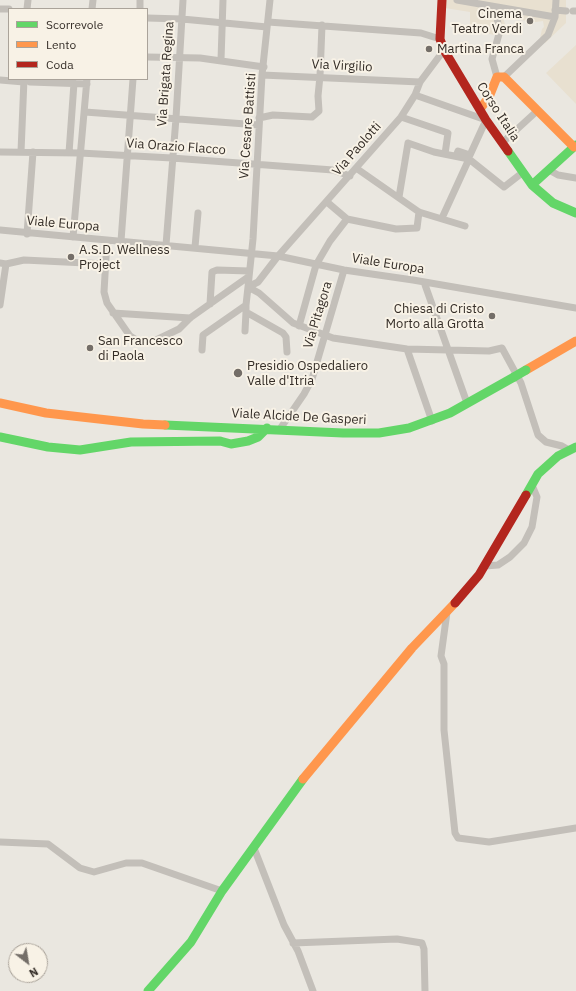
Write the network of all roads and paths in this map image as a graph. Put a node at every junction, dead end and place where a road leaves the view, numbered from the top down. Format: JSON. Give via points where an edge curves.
{"nodes":[{"id":1,"x":183,"y":0,"type":"edge"},
{"id":2,"x":223,"y":0,"type":"edge"},
{"id":3,"x":270,"y":0,"type":"edge"},
{"id":4,"x":442,"y":0,"type":"edge"},
{"id":5,"x":457,"y":0,"type":"edge"},
{"id":6,"x":556,"y":0,"type":"edge"},
{"id":7,"x":496,"y":7,"type":"junction"},
{"id":8,"x":572,"y":11,"type":"edge"},
{"id":9,"x":555,"y":13,"type":"junction"},
{"id":10,"x":148,"y":18,"type":"edge"},
{"id":11,"x":182,"y":19,"type":"junction"},
{"id":12,"x":222,"y":22,"type":"junction"},
{"id":13,"x":267,"y":25,"type":"junction"},
{"id":14,"x":322,"y":25,"type":"junction"},
{"id":15,"x":440,"y":39,"type":"junction"},
{"id":16,"x":444,"y":50,"type":"junction"},
{"id":17,"x":148,"y":57,"type":"edge"},
{"id":18,"x":180,"y":58,"type":"junction"},
{"id":19,"x":221,"y":60,"type":"junction"},
{"id":20,"x":264,"y":67,"type":"junction"},
{"id":21,"x":262,"y":75,"type":"junction"},
{"id":22,"x":320,"y":76,"type":"junction"},
{"id":23,"x":501,"y":77,"type":"junction"},
{"id":24,"x":0,"y":80,"type":"edge"},
{"id":25,"x":133,"y":80,"type":"edge"},
{"id":26,"x":26,"y":81,"type":"edge"},
{"id":27,"x":87,"y":81,"type":"edge"},
{"id":28,"x":420,"y":82,"type":"junction"},
{"id":29,"x":74,"y":83,"type":"junction"},
{"id":30,"x":415,"y":95,"type":"junction"},
{"id":31,"x":480,"y":109,"type":"junction"},
{"id":32,"x":537,"y":111,"type":"junction"},
{"id":33,"x":85,"y":112,"type":"junction"},
{"id":34,"x":130,"y":115,"type":"junction"},
{"id":35,"x":401,"y":117,"type":"junction"},
{"id":36,"x":176,"y":118,"type":"junction"},
{"id":37,"x":486,"y":120,"type":"junction"},
{"id":38,"x":259,"y":121,"type":"junction"},
{"id":39,"x":502,"y":143,"type":"junction"},
{"id":40,"x":575,"y":146,"type":"edge"},
{"id":41,"x":0,"y":152,"type":"edge"},
{"id":42,"x":21,"y":152,"type":"junction"},
{"id":43,"x":33,"y":152,"type":"junction"},
{"id":44,"x":69,"y":153,"type":"junction"},
{"id":45,"x":80,"y":153,"type":"junction"},
{"id":46,"x":445,"y":154,"type":"junction"},
{"id":47,"x":128,"y":155,"type":"junction"},
{"id":48,"x":456,"y":156,"type":"junction"},
{"id":49,"x":172,"y":158,"type":"junction"},
{"id":50,"x":468,"y":159,"type":"junction"},
{"id":51,"x":256,"y":165,"type":"junction"},
{"id":52,"x":356,"y":168,"type":"junction"},
{"id":53,"x":549,"y":170,"type":"junction"},
{"id":54,"x":522,"y":172,"type":"junction"},
{"id":55,"x":350,"y":176,"type":"junction"},
{"id":56,"x":576,"y":178,"type":"edge"},
{"id":57,"x":532,"y":185,"type":"junction"},
{"id":58,"x":399,"y":198,"type":"junction"},
{"id":59,"x":327,"y":202,"type":"junction"},
{"id":60,"x":419,"y":212,"type":"junction"},
{"id":61,"x":198,"y":213,"type":"dead end"},
{"id":62,"x":576,"y":213,"type":"edge"},
{"id":63,"x":442,"y":218,"type":"junction"},
{"id":64,"x":346,"y":219,"type":"junction"},
{"id":65,"x":465,"y":226,"type":"dead end"},
{"id":66,"x":0,"y":230,"type":"edge"},
{"id":67,"x":26,"y":234,"type":"junction"},
{"id":68,"x":73,"y":237,"type":"junction"},
{"id":69,"x":107,"y":240,"type":"junction"},
{"id":70,"x":121,"y":241,"type":"junction"},
{"id":71,"x":166,"y":245,"type":"junction"},
{"id":72,"x":195,"y":247,"type":"junction"},
{"id":73,"x":251,"y":254,"type":"junction"},
{"id":74,"x":278,"y":256,"type":"junction"},
{"id":75,"x":3,"y":264,"type":"edge"},
{"id":76,"x":106,"y":264,"type":"junction"},
{"id":77,"x":316,"y":265,"type":"junction"},
{"id":78,"x":344,"y":270,"type":"junction"},
{"id":79,"x":248,"y":274,"type":"junction"},
{"id":80,"x":424,"y":282,"type":"junction"},
{"id":81,"x":248,"y":287,"type":"junction"},
{"id":82,"x":210,"y":304,"type":"junction"},
{"id":83,"x":0,"y":306,"type":"edge"},
{"id":84,"x":246,"y":308,"type":"junction"},
{"id":85,"x":576,"y":308,"type":"edge"},
{"id":86,"x":113,"y":313,"type":"junction"},
{"id":87,"x":190,"y":318,"type":"junction"},
{"id":88,"x":299,"y":326,"type":"junction"},
{"id":89,"x":245,"y":331,"type":"dead end"},
{"id":90,"x":324,"y":334,"type":"junction"},
{"id":91,"x":576,"y":341,"type":"edge"},
{"id":92,"x":407,"y":349,"type":"junction"},
{"id":93,"x":202,"y":350,"type":"dead end"},
{"id":94,"x":447,"y":350,"type":"junction"},
{"id":95,"x":287,"y":352,"type":"dead end"},
{"id":96,"x":0,"y":403,"type":"edge"},
{"id":97,"x":467,"y":403,"type":"junction"},
{"id":98,"x":432,"y":421,"type":"junction"},
{"id":99,"x":236,"y":427,"type":"junction"},
{"id":100,"x":267,"y":428,"type":"junction"},
{"id":101,"x":280,"y":428,"type":"junction"},
{"id":102,"x":0,"y":437,"type":"edge"},
{"id":103,"x":220,"y":441,"type":"junction"},
{"id":104,"x":573,"y":449,"type":"edge"},
{"id":105,"x":532,"y":485,"type":"junction"},
{"id":106,"x":485,"y":566,"type":"junction"},
{"id":107,"x":447,"y":612,"type":"junction"},
{"id":108,"x":576,"y":828,"type":"edge"},
{"id":109,"x":0,"y":842,"type":"edge"},
{"id":110,"x":254,"y":848,"type":"junction"},
{"id":111,"x":222,"y":891,"type":"junction"},
{"id":112,"x":293,"y":943,"type":"junction"},
{"id":113,"x":148,"y":991,"type":"edge"},
{"id":114,"x":313,"y":991,"type":"edge"},
{"id":115,"x":425,"y":991,"type":"edge"}],
"edges":[{"from":1,"to":11,"type":"street","name":"Via Brigata Regina"},
{"from":2,"to":12,"type":"street"},
{"from":3,"to":13,"type":"street","name":"Via Cesare Battisti"},
{"from":4,"to":15,"type":"main road","name":"Corso Italia"},
{"from":5,"to":7,"type":"street"},
{"from":6,"to":9,"type":"street"},
{"from":7,"to":9,"type":"street"},
{"from":7,"to":23,"type":"street","via":[[499,34],[492,59]]},
{"from":8,"to":9,"type":"street"},
{"from":9,"to":23,"type":"street","via":[[548,35]]},
{"from":10,"to":11,"type":"street"},
{"from":11,"to":12,"type":"street"},
{"from":11,"to":18,"type":"street","name":"Via Brigata Regina"},
{"from":12,"to":13,"type":"street"},
{"from":12,"to":19,"type":"street"},
{"from":13,"to":14,"type":"street"},
{"from":13,"to":20,"type":"street","name":"Via Cesare Battisti"},
{"from":14,"to":15,"type":"street","via":[[422,33]]},
{"from":14,"to":22,"type":"street"},
{"from":15,"to":16,"type":"main road","name":"Corso Italia"},
{"from":16,"to":28,"type":"street","name":"Via Paolotti"},
{"from":16,"to":31,"type":"main road","name":"Corso Italia"},
{"from":17,"to":18,"type":"street"},
{"from":18,"to":19,"type":"street"},
{"from":18,"to":36,"type":"street","name":"Via Brigata Regina"},
{"from":19,"to":20,"type":"street"},
{"from":20,"to":21,"type":"street","name":"Via Cesare Battisti"},
{"from":21,"to":22,"type":"street","name":"Via Virgilio"},
{"from":21,"to":38,"type":"street","name":"Via Cesare Battisti"},
{"from":22,"to":28,"type":"street","name":"Via Virgilio"},
{"from":22,"to":38,"type":"street","via":[[319,111],[312,117],[273,115]]},
{"from":23,"to":31,"type":"main road"},
{"from":23,"to":32,"type":"main road"},
{"from":24,"to":26,"type":"street"},
{"from":25,"to":34,"type":"street"},
{"from":26,"to":29,"type":"street"},
{"from":26,"to":42,"type":"street"},
{"from":27,"to":29,"type":"street"},
{"from":27,"to":33,"type":"street"},
{"from":28,"to":30,"type":"street","name":"Via Paolotti"},
{"from":29,"to":44,"type":"street"},
{"from":30,"to":35,"type":"street","name":"Via Paolotti"},
{"from":30,"to":37,"type":"street"},
{"from":31,"to":37,"type":"main road","name":"Corso Italia"},
{"from":32,"to":39,"type":"street"},
{"from":32,"to":40,"type":"main road"},
{"from":33,"to":34,"type":"street"},
{"from":33,"to":45,"type":"street"},
{"from":34,"to":36,"type":"street"},
{"from":34,"to":47,"type":"street"},
{"from":35,"to":46,"type":"street","via":[[448,133]]},
{"from":35,"to":52,"type":"street","name":"Via Paolotti"},
{"from":36,"to":38,"type":"street"},
{"from":36,"to":49,"type":"street","name":"Via Brigata Regina"},
{"from":37,"to":39,"type":"main road","name":"Corso Italia"},
{"from":37,"to":48,"type":"street","via":[[470,156],[458,151]]},
{"from":38,"to":51,"type":"street","name":"Via Cesare Battisti"},
{"from":39,"to":54,"type":"main road","name":"Corso Italia"},
{"from":40,"to":53,"type":"main road"},
{"from":41,"to":42,"type":"street","name":"Via Orazio Flacco"},
{"from":42,"to":43,"type":"street","name":"Via Orazio Flacco"},
{"from":43,"to":44,"type":"street","name":"Via Orazio Flacco"},
{"from":43,"to":67,"type":"street"},
{"from":44,"to":45,"type":"street","name":"Via Orazio Flacco"},
{"from":45,"to":47,"type":"street","name":"Via Orazio Flacco"},
{"from":45,"to":68,"type":"street"},
{"from":46,"to":48,"type":"street"},
{"from":46,"to":58,"type":"street","via":[[408,143]]},
{"from":47,"to":49,"type":"street","name":"Via Orazio Flacco"},
{"from":47,"to":70,"type":"street"},
{"from":48,"to":50,"type":"street"},
{"from":49,"to":51,"type":"street","name":"Via Orazio Flacco"},
{"from":49,"to":71,"type":"street","name":"Via Brigata Regina"},
{"from":50,"to":54,"type":"street","via":[[504,187]]},
{"from":50,"to":63,"type":"street"},
{"from":51,"to":55,"type":"street","name":"Via Orazio Flacco","via":[[334,170]]},
{"from":51,"to":73,"type":"street","name":"Via Cesare Battisti"},
{"from":52,"to":55,"type":"street","name":"Via Paolotti"},
{"from":52,"to":58,"type":"street"},
{"from":53,"to":56,"type":"street","via":[[558,175]]},
{"from":53,"to":57,"type":"main road"},
{"from":54,"to":57,"type":"main road","name":"Corso Italia"},
{"from":55,"to":59,"type":"street","name":"Via Paolotti"},
{"from":57,"to":62,"type":"main road","name":"Corso Italia","via":[[553,203]]},
{"from":58,"to":60,"type":"street"},
{"from":59,"to":64,"type":"street"},
{"from":59,"to":74,"type":"street","name":"Via Paolotti"},
{"from":60,"to":63,"type":"street"},
{"from":60,"to":64,"type":"street","via":[[417,228],[396,229]]},
{"from":61,"to":72,"type":"street"},
{"from":63,"to":65,"type":"street"},
{"from":64,"to":77,"type":"street"},
{"from":66,"to":67,"type":"street","name":"Viale Europa"},
{"from":67,"to":68,"type":"street","name":"Viale Europa"},
{"from":68,"to":69,"type":"street","name":"Viale Europa"},
{"from":69,"to":70,"type":"street","name":"Viale Europa"},
{"from":69,"to":76,"type":"street"},
{"from":70,"to":71,"type":"street","name":"Viale Europa"},
{"from":71,"to":72,"type":"street","name":"Viale Europa"},
{"from":72,"to":73,"type":"street","name":"Viale Europa"},
{"from":73,"to":74,"type":"street","name":"Viale Europa"},
{"from":73,"to":79,"type":"street","name":"Via Cesare Battisti"},
{"from":74,"to":77,"type":"street","name":"Viale Europa"},
{"from":74,"to":81,"type":"street","name":"Via Paolotti","via":[[258,282]]},
{"from":75,"to":76,"type":"street","via":[[24,260]]},
{"from":75,"to":83,"type":"street"},
{"from":76,"to":86,"type":"street","via":[[104,292]]},
{"from":77,"to":78,"type":"street","name":"Viale Europa"},
{"from":77,"to":88,"type":"street"},
{"from":78,"to":80,"type":"street","name":"Viale Europa"},
{"from":78,"to":90,"type":"street","name":"Via Pitagora"},
{"from":79,"to":81,"type":"street","name":"Via Cesare Battisti"},
{"from":79,"to":82,"type":"street"},
{"from":79,"to":82,"type":"street","via":[[217,270],[212,272]]},
{"from":80,"to":85,"type":"street","name":"Viale Europa"},
{"from":80,"to":94,"type":"street"},
{"from":81,"to":84,"type":"street","name":"Via Cesare Battisti"},
{"from":81,"to":88,"type":"street"},
{"from":82,"to":87,"type":"street"},
{"from":84,"to":89,"type":"street","name":"Via Cesare Battisti"},
{"from":84,"to":93,"type":"street","via":[[203,335]]},
{"from":84,"to":95,"type":"street","via":[[286,337]]},
{"from":86,"to":87,"type":"street"},
{"from":86,"to":87,"type":"street","via":[[130,336],[138,341],[154,341],[179,329]]},
{"from":88,"to":90,"type":"street"},
{"from":90,"to":92,"type":"street","via":[[333,338]]},
{"from":90,"to":101,"type":"street","name":"Via Pitagora","via":[[312,379]]},
{"from":91,"to":97,"type":"main road","name":"Viale Alcide De Gasperi","bridge":true},
{"from":92,"to":94,"type":"street"},
{"from":92,"to":98,"type":"street"},
{"from":94,"to":97,"type":"street"},
{"from":94,"to":104,"type":"street","via":[[489,351],[502,348],[521,383],[538,435],[546,442]]},
{"from":96,"to":99,"type":"main road","name":"Viale Alcide De Gasperi","via":[[96,420]]},
{"from":97,"to":98,"type":"main road","name":"Viale Alcide De Gasperi"},
{"from":98,"to":101,"type":"main road","name":"Viale Alcide De Gasperi","via":[[380,434],[343,434]]},
{"from":99,"to":100,"type":"main road","name":"Viale Alcide De Gasperi"},
{"from":99,"to":103,"type":"main road","via":[[227,438]]},
{"from":100,"to":101,"type":"main road","name":"Viale Alcide De Gasperi"},
{"from":100,"to":103,"type":"main road","via":[[248,441],[231,444]]},
{"from":102,"to":103,"type":"main road","via":[[48,447],[80,450],[131,442]]},
{"from":104,"to":105,"type":"main road","via":[[547,465]]},
{"from":105,"to":106,"type":"main road"},
{"from":105,"to":106,"type":"street","via":[[537,496],[532,527],[524,543],[498,565]]},
{"from":106,"to":107,"type":"main road"},
{"from":107,"to":108,"type":"street","via":[[441,656],[444,664],[444,730],[455,833],[458,838],[489,842]]},
{"from":107,"to":110,"type":"main road","via":[[412,648],[301,781]]},
{"from":109,"to":111,"type":"street","via":[[48,844],[80,868],[94,872],[126,863],[142,863]]},
{"from":110,"to":111,"type":"main road"},
{"from":110,"to":112,"type":"street"},
{"from":111,"to":113,"type":"main road","via":[[191,942]]},
{"from":112,"to":114,"type":"street"},
{"from":112,"to":115,"type":"street","via":[[397,939],[422,943]]}]}
